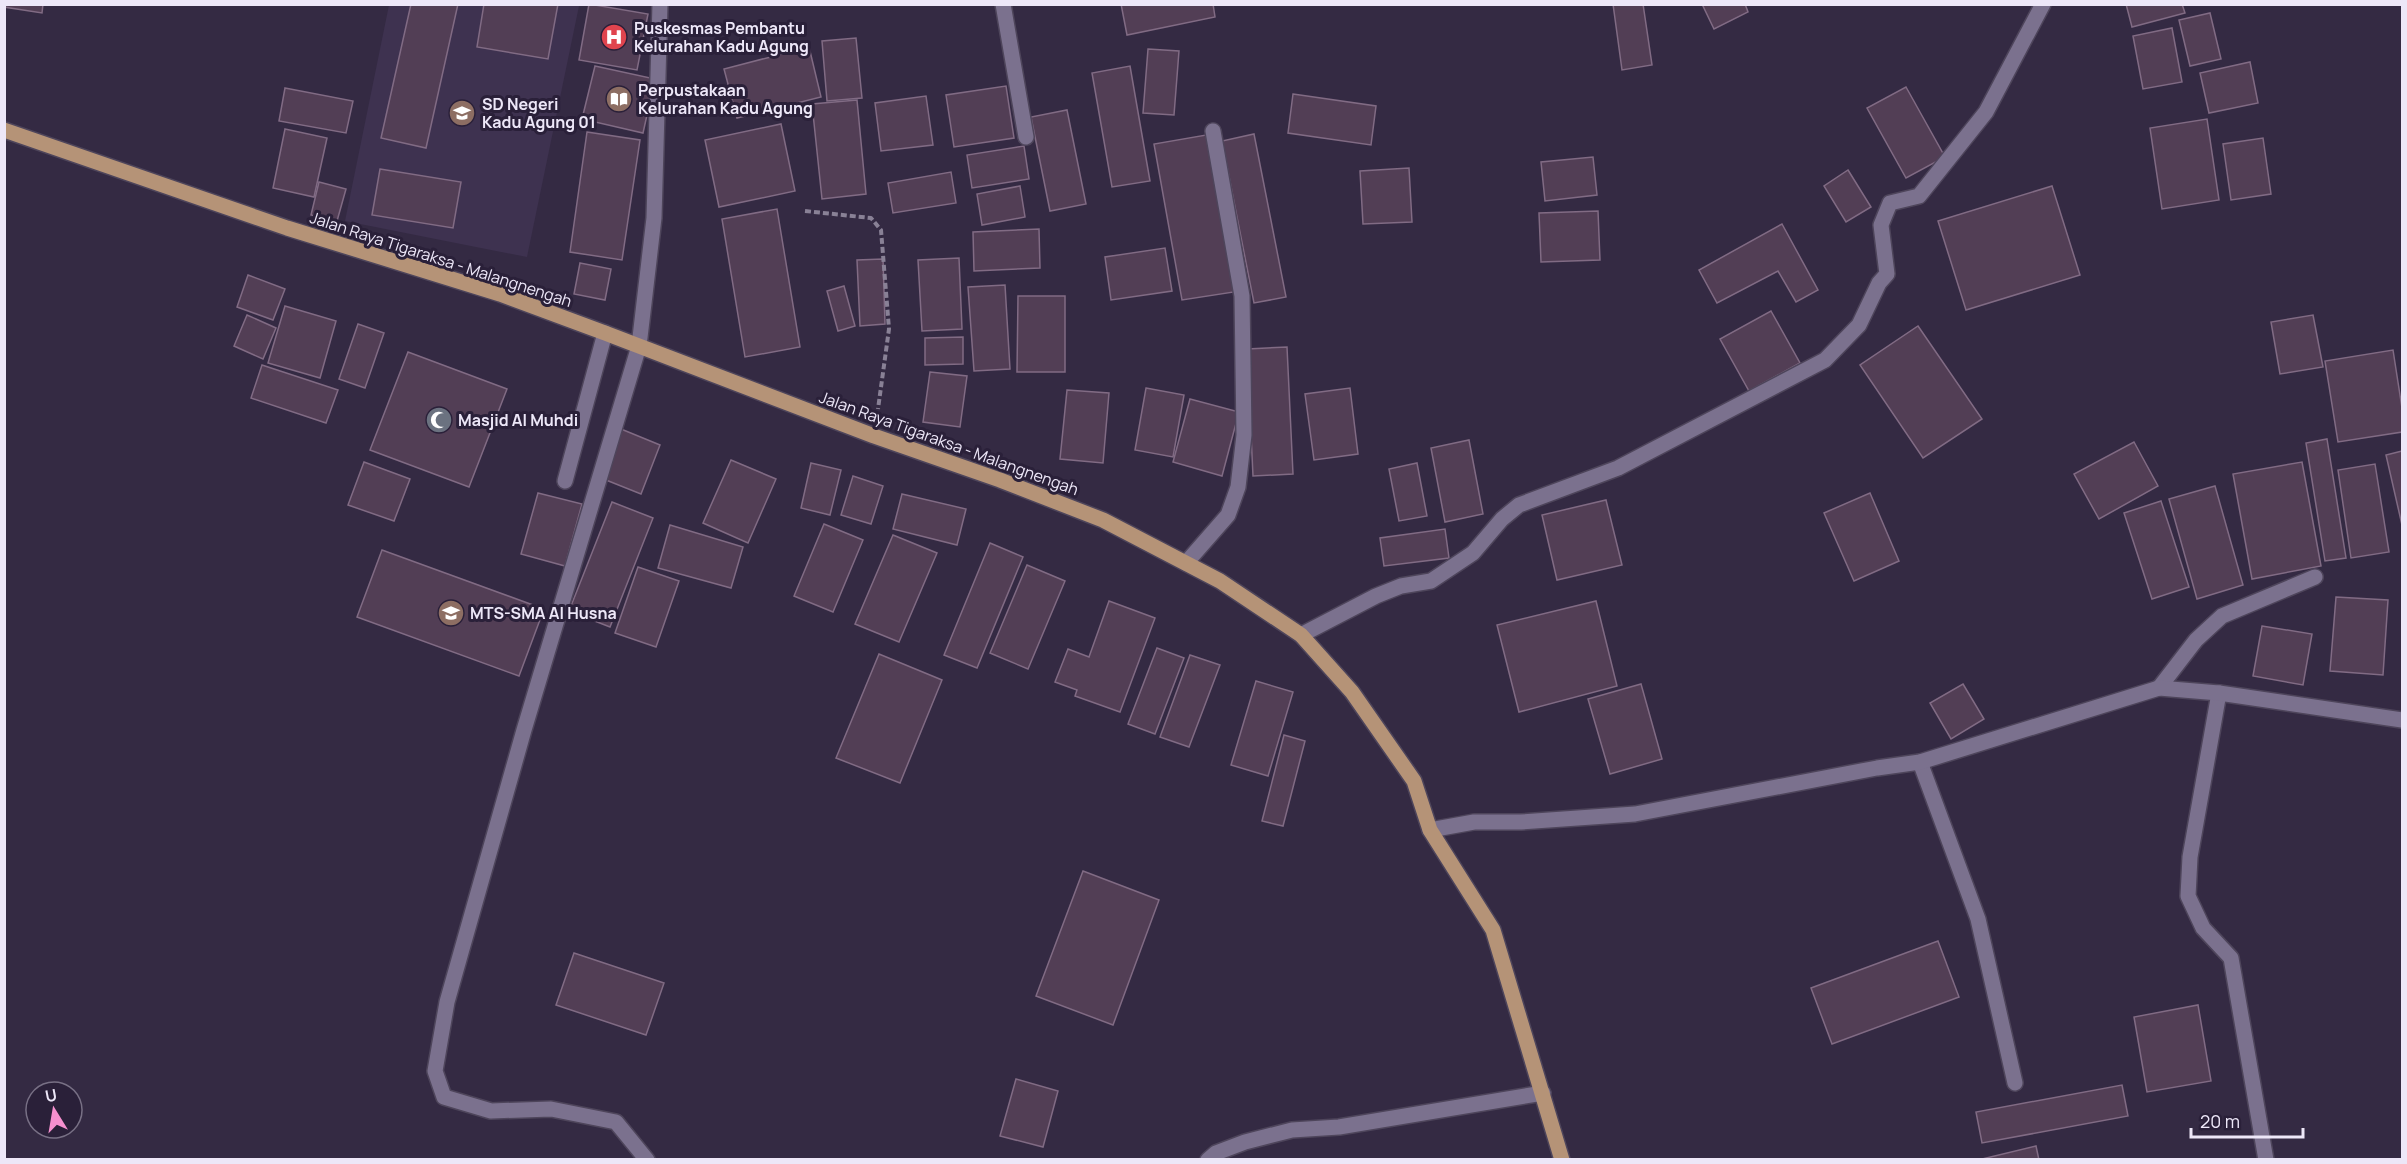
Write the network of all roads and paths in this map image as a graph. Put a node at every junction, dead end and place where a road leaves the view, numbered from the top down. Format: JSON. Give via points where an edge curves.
{"nodes":[{"id":1,"x":660,"y":4,"type":"edge"},
{"id":2,"x":1003,"y":4,"type":"edge"},
{"id":3,"x":2043,"y":4,"type":"edge"},
{"id":4,"x":4,"y":130,"type":"edge"},
{"id":5,"x":1213,"y":131,"type":"dead end"},
{"id":6,"x":1026,"y":137,"type":"dead end"},
{"id":7,"x":805,"y":212,"type":"dead end"},
{"id":8,"x":606,"y":333,"type":"junction"},
{"id":9,"x":639,"y":346,"type":"junction"},
{"id":10,"x":874,"y":436,"type":"junction"},
{"id":11,"x":565,"y":481,"type":"dead end"},
{"id":12,"x":1186,"y":563,"type":"junction"},
{"id":13,"x":2315,"y":577,"type":"dead end"},
{"id":14,"x":1301,"y":635,"type":"junction"},
{"id":15,"x":2159,"y":688,"type":"junction"},
{"id":16,"x":2219,"y":693,"type":"junction"},
{"id":17,"x":2403,"y":720,"type":"edge"},
{"id":18,"x":1920,"y":762,"type":"junction"},
{"id":19,"x":1430,"y":830,"type":"junction"},
{"id":20,"x":2015,"y":1083,"type":"dead end"},
{"id":21,"x":1543,"y":1093,"type":"junction"},
{"id":22,"x":647,"y":1160,"type":"edge"},
{"id":23,"x":1208,"y":1160,"type":"edge"},
{"id":24,"x":1562,"y":1160,"type":"edge"},
{"id":25,"x":2266,"y":1160,"type":"edge"}],
"edges":[{"from":1,"to":9,"type":"street","via":[[654,218]]},
{"from":2,"to":6,"type":"street"},
{"from":3,"to":14,"type":"street","via":[[1986,112],[1919,196],[1890,203],[1881,225],[1887,274],[1859,325],[1825,360],[1618,468],[1519,505],[1473,553],[1431,581],[1401,586],[1376,596]]},
{"from":4,"to":8,"type":"main road","name":"Jalan Raya Tigaraksa - Malangnengah","via":[[287,228],[500,294]]},
{"from":5,"to":12,"type":"street","via":[[1242,296],[1244,435],[1238,487],[1228,515]]},
{"from":7,"to":10,"type":"path","via":[[871,218],[881,230],[889,329]]},
{"from":8,"to":9,"type":"main road","name":"Jalan Raya Tigaraksa - Malangnengah"},
{"from":8,"to":11,"type":"street"},
{"from":9,"to":10,"type":"main road","name":"Jalan Raya Tigaraksa - Malangnengah"},
{"from":9,"to":22,"type":"street","via":[[447,1002],[435,1071],[444,1097],[491,1111],[551,1109],[616,1122]]},
{"from":10,"to":12,"type":"main road","name":"Jalan Raya Tigaraksa - Malangnengah","via":[[1103,520]]},
{"from":12,"to":14,"type":"main road","name":"Jalan Raya Tigaraksa - Malangnengah"},
{"from":13,"to":15,"type":"street","via":[[2222,616],[2196,640]]},
{"from":14,"to":19,"type":"main road","name":"Jalan Raya Tigaraksa - Malangnengah","via":[[1352,692],[1414,781]]},
{"from":15,"to":16,"type":"street"},
{"from":15,"to":18,"type":"street"},
{"from":16,"to":17,"type":"street"},
{"from":16,"to":25,"type":"street","via":[[2190,857],[2188,896],[2203,928],[2231,958]]},
{"from":18,"to":19,"type":"street","via":[[1635,814],[1474,822]]},
{"from":18,"to":20,"type":"street","via":[[1978,919]]},
{"from":19,"to":21,"type":"main road","name":"Jalan Raya Tigaraksa - Malangnengah","via":[[1493,930]]},
{"from":21,"to":23,"type":"street","via":[[1339,1127],[1292,1130],[1245,1142]]},
{"from":21,"to":24,"type":"main road","name":"Jalan Raya Tigaraksa - Malangnengah"}]}
